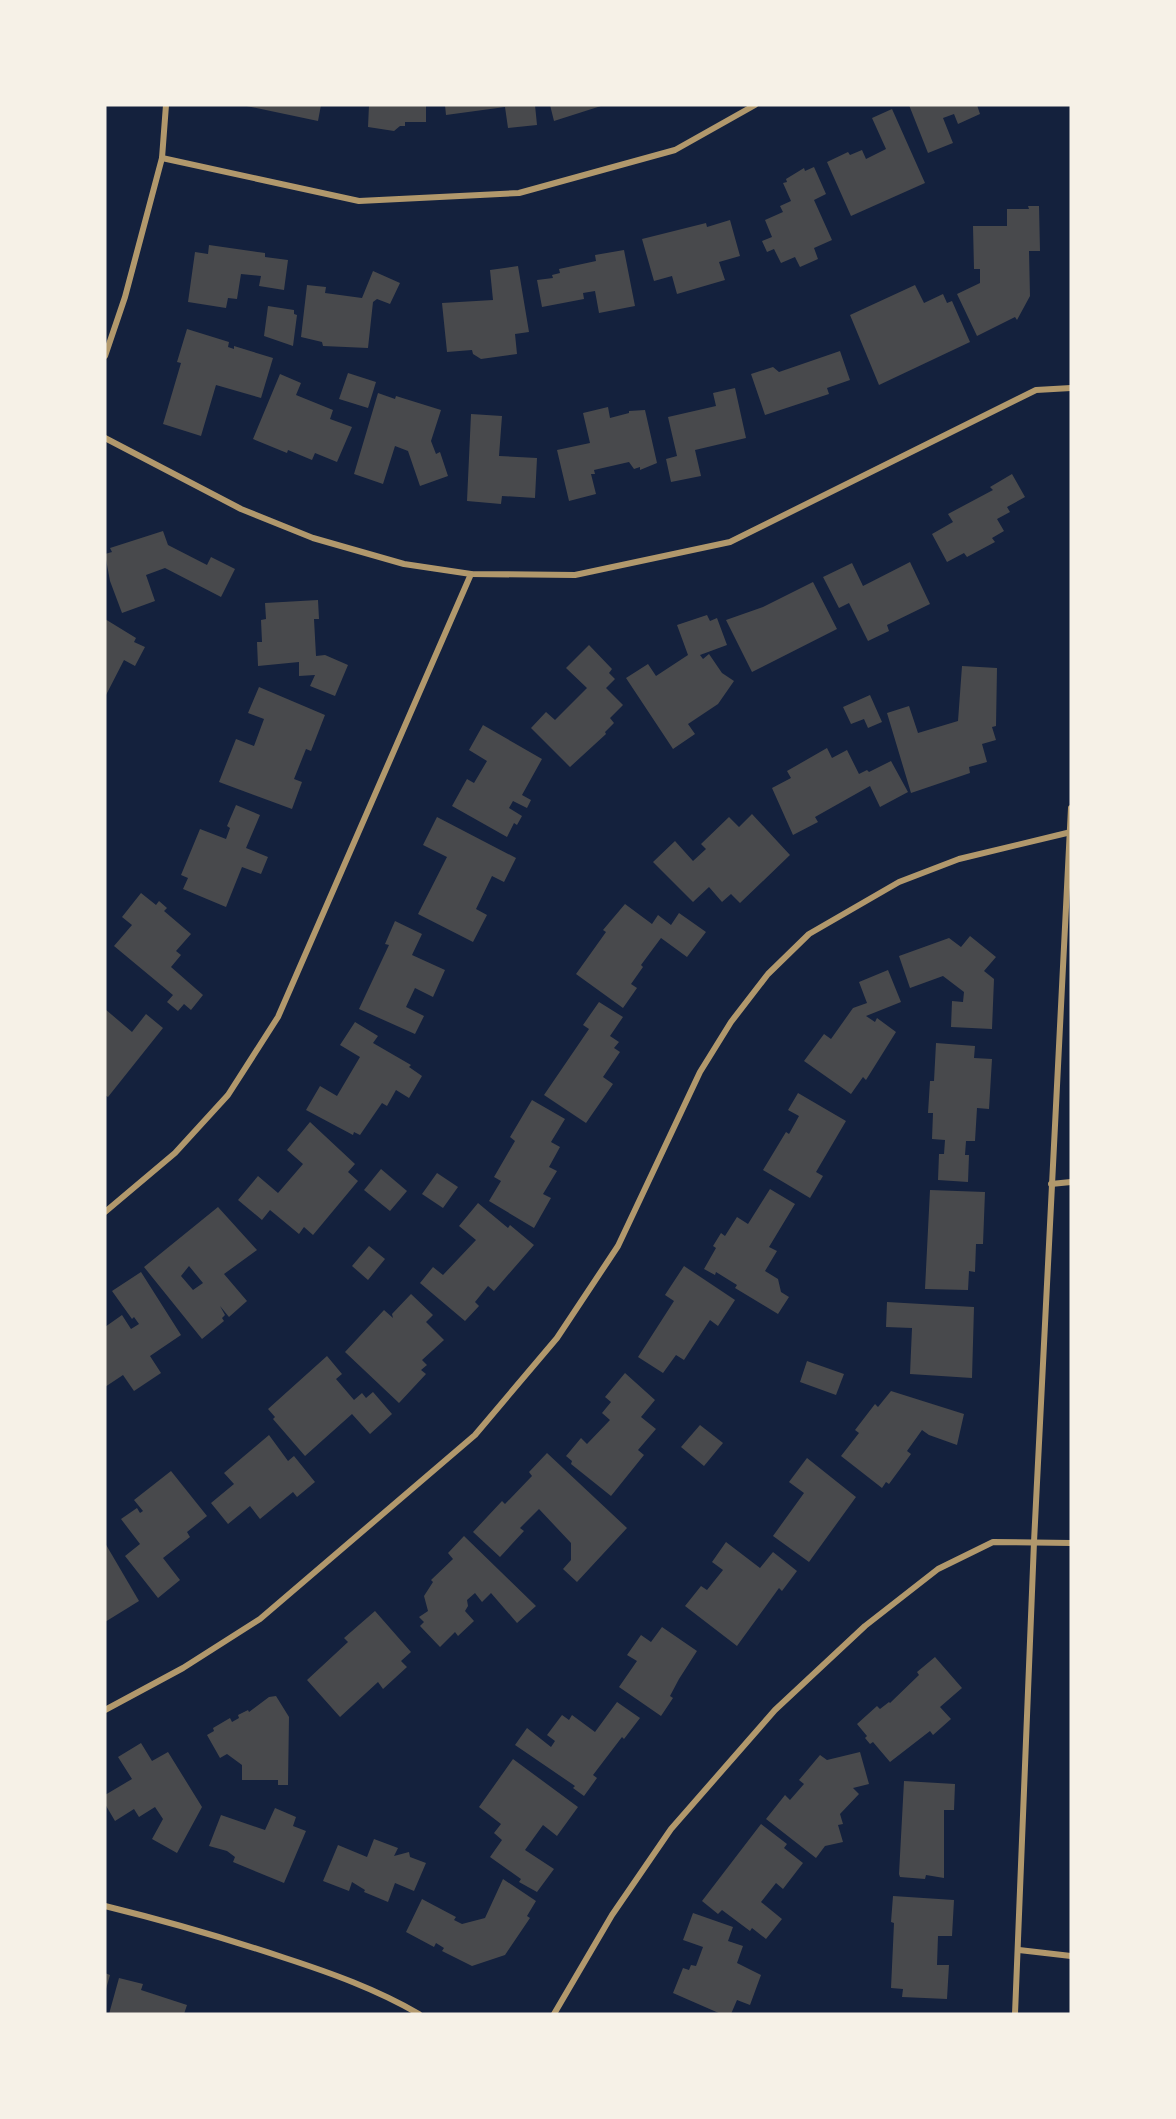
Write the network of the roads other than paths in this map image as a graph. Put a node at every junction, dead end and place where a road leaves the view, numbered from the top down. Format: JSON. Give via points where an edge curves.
{"nodes":[{"id":1,"x":166,"y":105,"type":"edge"},
{"id":2,"x":754,"y":105,"type":"edge"},
{"id":3,"x":162,"y":158,"type":"junction"},
{"id":4,"x":105,"y":356,"type":"edge"},
{"id":5,"x":1071,"y":388,"type":"edge"},
{"id":6,"x":105,"y":438,"type":"edge"},
{"id":7,"x":471,"y":574,"type":"junction"},
{"id":8,"x":1071,"y":808,"type":"edge"},
{"id":9,"x":1071,"y":832,"type":"edge"},
{"id":10,"x":1071,"y":1182,"type":"edge"},
{"id":11,"x":1051,"y":1184,"type":"junction"},
{"id":12,"x":105,"y":1212,"type":"edge"},
{"id":13,"x":1034,"y":1542,"type":"junction"},
{"id":14,"x":1071,"y":1543,"type":"edge"},
{"id":15,"x":105,"y":1710,"type":"edge"},
{"id":16,"x":105,"y":1906,"type":"edge"},
{"id":17,"x":1018,"y":1950,"type":"junction"},
{"id":18,"x":1071,"y":1956,"type":"edge"},
{"id":19,"x":419,"y":2014,"type":"edge"},
{"id":20,"x":554,"y":2014,"type":"edge"},
{"id":21,"x":1016,"y":2014,"type":"edge"}],
"edges":[{"from":1,"to":3,"type":"street"},
{"from":2,"to":3,"type":"street","via":[[675,150],[519,193],[359,201]]},
{"from":3,"to":4,"type":"street"},
{"from":5,"to":7,"type":"street","via":[[1036,390],[730,542],[575,574]]},
{"from":6,"to":7,"type":"street","via":[[241,509],[313,538],[404,564]]},
{"from":7,"to":12,"type":"street","via":[[278,1017],[228,1095],[175,1154]]},
{"from":8,"to":9,"type":"street"},
{"from":9,"to":11,"type":"street"},
{"from":9,"to":15,"type":"street","via":[[959,859],[909,878],[809,934],[768,974],[731,1022],[700,1072],[618,1246],[556,1338],[476,1435],[260,1619],[183,1668]]},
{"from":10,"to":11,"type":"street"},
{"from":11,"to":13,"type":"street"},
{"from":13,"to":14,"type":"street"},
{"from":13,"to":17,"type":"street"},
{"from":13,"to":20,"type":"street","via":[[993,1542],[938,1569],[865,1626],[775,1710],[671,1829],[612,1915]]},
{"from":16,"to":19,"type":"street","via":[[200,1929],[346,1978]]},
{"from":17,"to":18,"type":"street"},
{"from":17,"to":21,"type":"street"}]}
